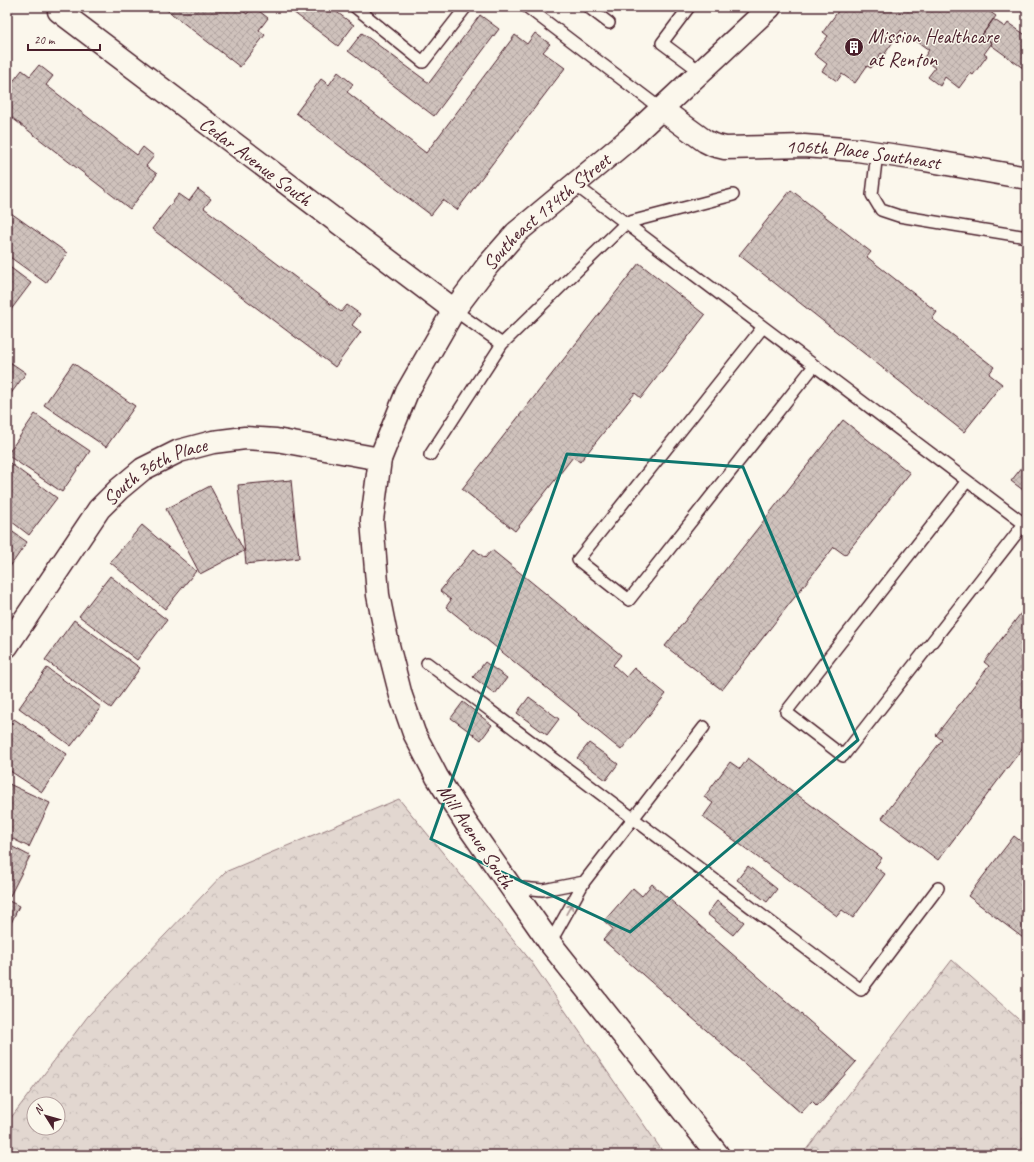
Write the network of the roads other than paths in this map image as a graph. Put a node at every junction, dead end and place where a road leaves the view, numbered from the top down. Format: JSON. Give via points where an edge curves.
{"nodes":[{"id":1,"x":355,"y":7,"type":"edge"},
{"id":2,"x":466,"y":7,"type":"edge"},
{"id":3,"x":527,"y":7,"type":"edge"},
{"id":4,"x":588,"y":7,"type":"edge"},
{"id":5,"x":689,"y":7,"type":"edge"},
{"id":6,"x":770,"y":7,"type":"edge"},
{"id":7,"x":59,"y":11,"type":"dead end"},
{"id":8,"x":609,"y":23,"type":"dead end"},
{"id":9,"x":701,"y":72,"type":"junction"},
{"id":10,"x":661,"y":109,"type":"junction"},
{"id":11,"x":877,"y":153,"type":"junction"},
{"id":12,"x":1027,"y":178,"type":"edge"},
{"id":13,"x":574,"y":184,"type":"junction"},
{"id":14,"x":732,"y":196,"type":"dead end"},
{"id":15,"x":626,"y":223,"type":"junction"},
{"id":16,"x":1027,"y":237,"type":"edge"},
{"id":17,"x":454,"y":310,"type":"junction"},
{"id":18,"x":763,"y":327,"type":"junction"},
{"id":19,"x":502,"y":344,"type":"junction"},
{"id":20,"x":814,"y":366,"type":"junction"},
{"id":21,"x":430,"y":455,"type":"dead end"},
{"id":22,"x":380,"y":459,"type":"junction"},
{"id":23,"x":967,"y":481,"type":"junction"},
{"id":24,"x":1026,"y":525,"type":"edge"},
{"id":25,"x":7,"y":646,"type":"edge"},
{"id":26,"x":427,"y":663,"type":"dead end"},
{"id":27,"x":704,"y":727,"type":"dead end"},
{"id":28,"x":633,"y":818,"type":"junction"},
{"id":29,"x":584,"y":882,"type":"junction"},
{"id":30,"x":510,"y":886,"type":"junction"},
{"id":31,"x":938,"y":888,"type":"dead end"},
{"id":32,"x":550,"y":944,"type":"junction"},
{"id":33,"x":718,"y":1155,"type":"edge"}],
"edges":[{"from":1,"to":2,"type":"lane","via":[[423,62]]},
{"from":3,"to":10,"type":"lane"},
{"from":4,"to":8,"type":"lane"},
{"from":5,"to":9,"type":"lane","via":[[662,43]]},
{"from":6,"to":9,"type":"street","name":"Southeast 174th Street"},
{"from":7,"to":17,"type":"street","name":"Cedar Avenue South"},
{"from":9,"to":10,"type":"street","name":"Southeast 174th Street"},
{"from":10,"to":11,"type":"street","name":"106th Place Southeast","via":[[705,141],[725,148],[804,146]]},
{"from":10,"to":13,"type":"street","name":"Southeast 174th Street"},
{"from":11,"to":12,"type":"street","name":"106th Place Southeast"},
{"from":11,"to":16,"type":"lane","via":[[872,195],[882,210],[899,216]]},
{"from":13,"to":15,"type":"lane"},
{"from":13,"to":17,"type":"street","name":"Southeast 174th Street","via":[[516,233]]},
{"from":14,"to":15,"type":"lane"},
{"from":15,"to":18,"type":"lane"},
{"from":15,"to":19,"type":"lane"},
{"from":17,"to":19,"type":"lane"},
{"from":17,"to":22,"type":"street","name":"Southeast 174th Street","via":[[407,392]]},
{"from":18,"to":20,"type":"lane"},
{"from":18,"to":20,"type":"lane","via":[[578,560],[629,600]]},
{"from":19,"to":21,"type":"lane"},
{"from":20,"to":23,"type":"lane"},
{"from":22,"to":25,"type":"street","name":"South 36th Place","via":[[276,440],[245,438],[213,442],[179,451],[143,469],[119,488],[99,509]]},
{"from":22,"to":30,"type":"street","name":"Mill Avenue South","via":[[372,520],[378,587],[388,645],[401,696],[414,733],[437,777]]},
{"from":23,"to":24,"type":"lane"},
{"from":23,"to":24,"type":"lane","via":[[786,712],[843,756]]},
{"from":26,"to":28,"type":"lane"},
{"from":27,"to":28,"type":"lane"},
{"from":28,"to":29,"type":"lane"},
{"from":28,"to":31,"type":"lane","via":[[861,990]]},
{"from":29,"to":30,"type":"lane","via":[[543,890]]},
{"from":32,"to":29,"type":"lane","one_way":true},
{"from":30,"to":32,"type":"street","name":"Mill Avenue South"},
{"from":32,"to":33,"type":"street","name":"Mill Avenue South"}]}
